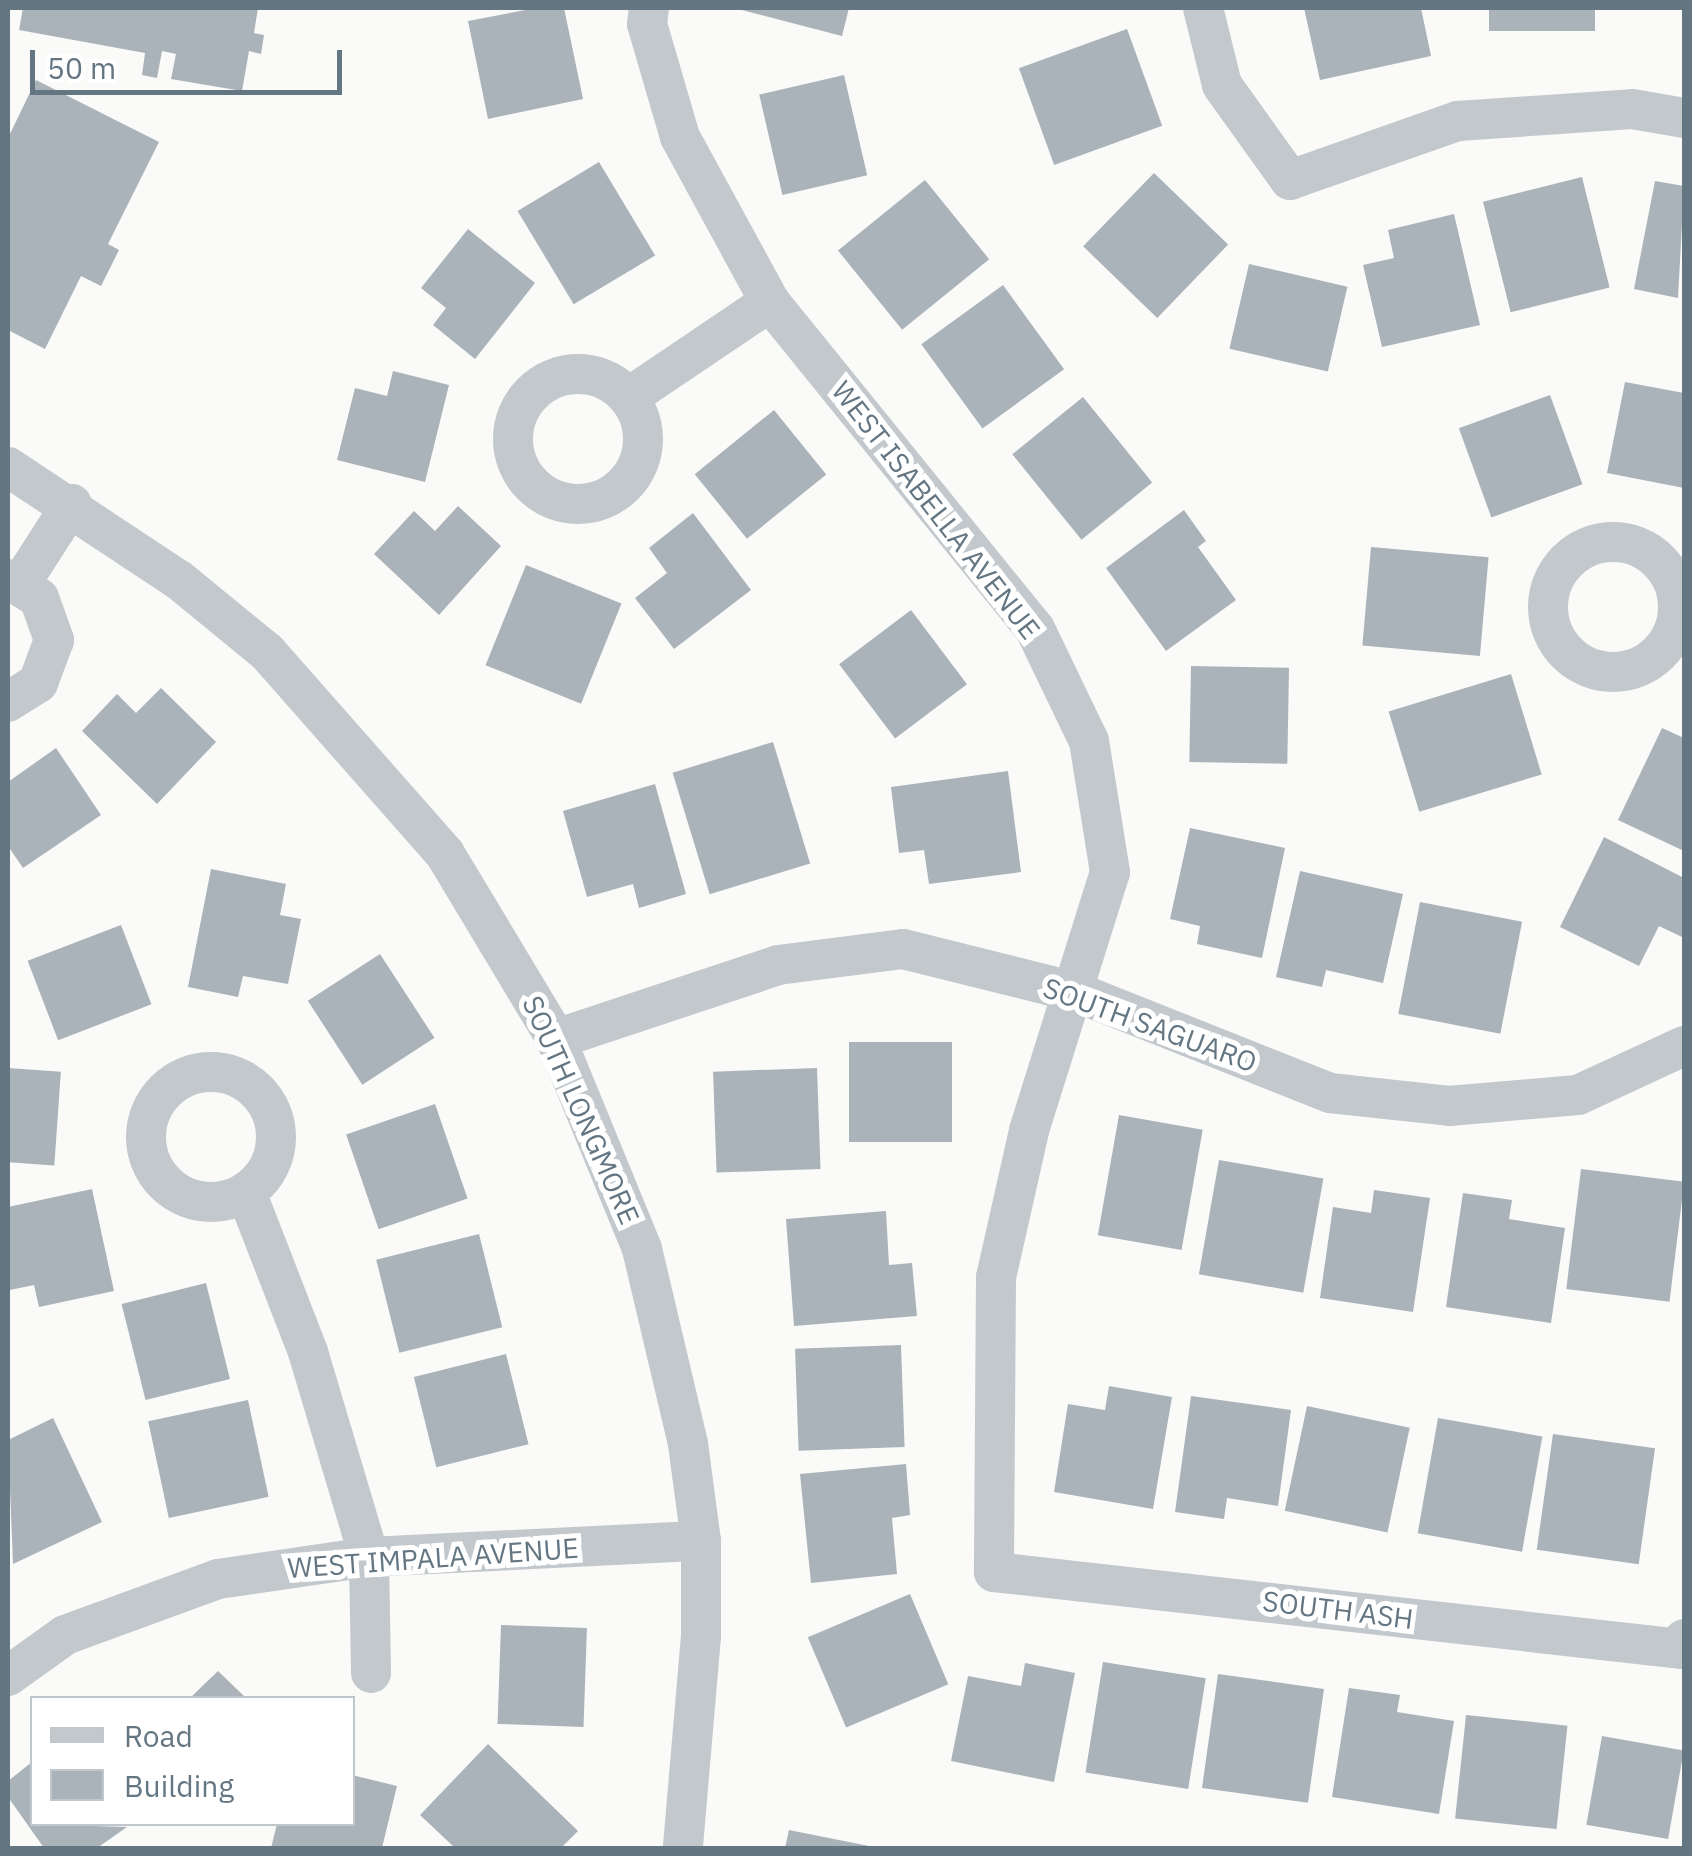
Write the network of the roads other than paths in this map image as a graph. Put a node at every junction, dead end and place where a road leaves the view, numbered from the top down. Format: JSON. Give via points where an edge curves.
{"nodes":[{"id":1,"x":649,"y":8,"type":"edge"},
{"id":2,"x":1203,"y":8,"type":"edge"},
{"id":3,"x":1684,"y":118,"type":"edge"},
{"id":4,"x":770,"y":302,"type":"junction"},
{"id":5,"x":628,"y":397,"type":"dead end"},
{"id":6,"x":8,"y":467,"type":"edge"},
{"id":7,"x":72,"y":504,"type":"junction"},
{"id":8,"x":14,"y":581,"type":"edge"},
{"id":9,"x":8,"y":702,"type":"edge"},
{"id":10,"x":1076,"y":992,"type":"junction"},
{"id":11,"x":556,"y":1039,"type":"junction"},
{"id":12,"x":1684,"y":1046,"type":"edge"},
{"id":13,"x":246,"y":1192,"type":"dead end"},
{"id":14,"x":702,"y":1540,"type":"junction"},
{"id":15,"x":369,"y":1557,"type":"junction"},
{"id":16,"x":994,"y":1572,"type":"joint"},
{"id":17,"x":1684,"y":1644,"type":"edge"},
{"id":18,"x":371,"y":1673,"type":"dead end"},
{"id":19,"x":8,"y":1676,"type":"edge"},
{"id":20,"x":682,"y":1848,"type":"edge"}],
"edges":[{"from":1,"to":4,"type":"street","name":"WEST ISABELLA AVENUE","via":[[646,24],[680,138]]},
{"from":2,"to":3,"type":"street","via":[[1222,85],[1290,180],[1458,121],[1632,109]]},
{"from":4,"to":5,"type":"street"},
{"from":4,"to":10,"type":"street","name":"WEST ISABELLA AVENUE","via":[[1036,629],[1089,741],[1110,872]]},
{"from":6,"to":7,"type":"street","name":"SOUTH LONGMORE"},
{"from":7,"to":8,"type":"street"},
{"from":7,"to":11,"type":"street","name":"SOUTH LONGMORE","via":[[267,652],[360,751],[445,854]]},
{"from":8,"to":9,"type":"street","via":[[38,598],[54,640],[38,683]]},
{"from":10,"to":11,"type":"street","name":"SOUTH SAGUARO","via":[[903,948],[778,965]]},
{"from":10,"to":12,"type":"street","name":"SOUTH SAGUARO","via":[[1330,1093],[1449,1106],[1578,1095]]},
{"from":10,"to":16,"type":"street","name":"WEST ISABELLA AVENUE","via":[[1029,1131],[996,1277]]},
{"from":11,"to":14,"type":"street","name":"SOUTH LONGMORE","via":[[642,1249],[674,1368]]},
{"from":13,"to":15,"type":"street","via":[[308,1352]]},
{"from":14,"to":15,"type":"street","name":"WEST IMPALA AVENUE"},
{"from":14,"to":20,"type":"street","name":"SOUTH LONGMORE","via":[[698,1743]]},
{"from":15,"to":18,"type":"street"},
{"from":15,"to":19,"type":"street","name":"WEST IMPALA AVENUE","via":[[218,1579],[65,1636]]},
{"from":16,"to":17,"type":"street","name":"SOUTH ASH"}]}
